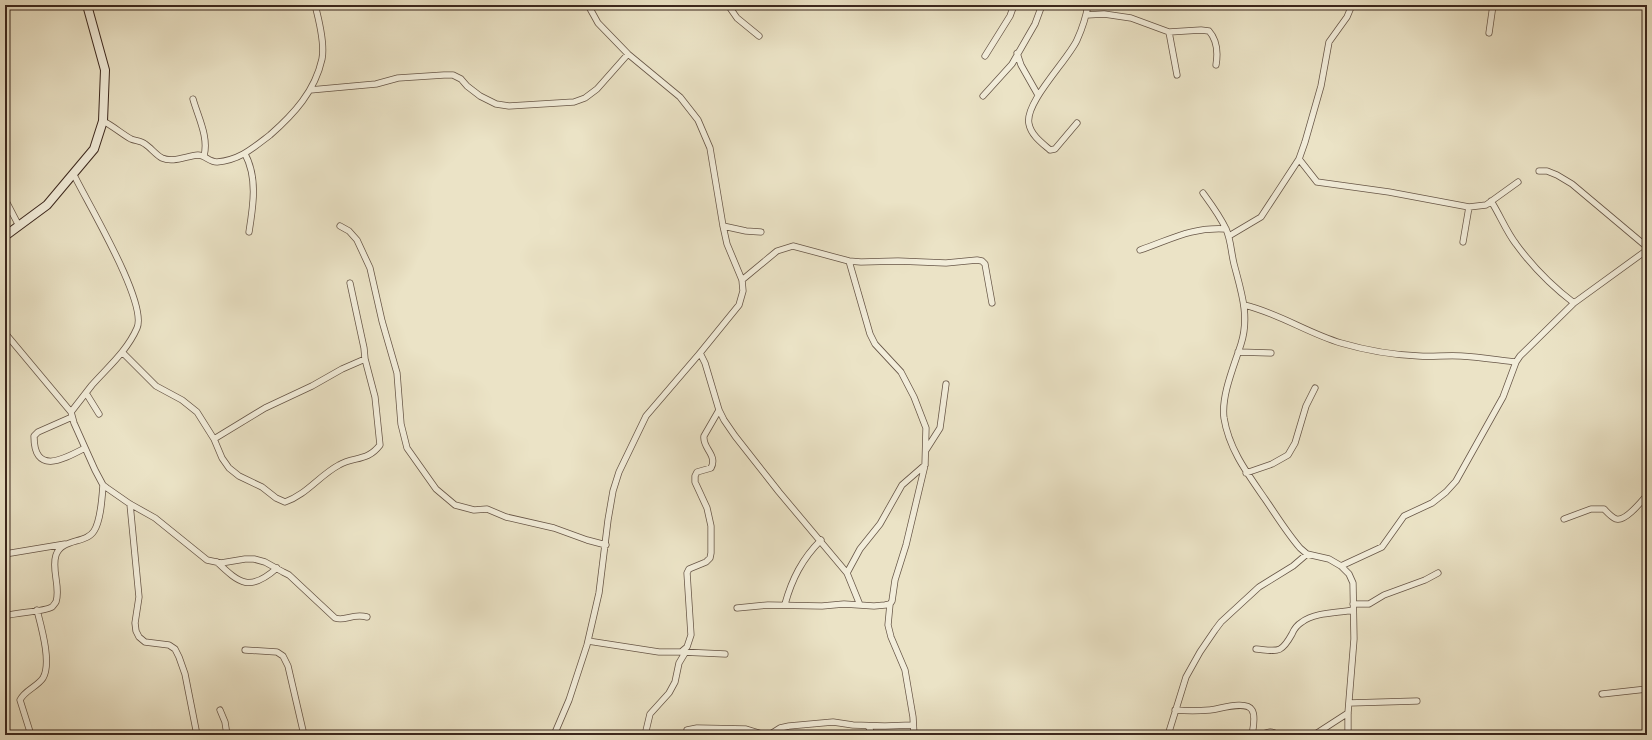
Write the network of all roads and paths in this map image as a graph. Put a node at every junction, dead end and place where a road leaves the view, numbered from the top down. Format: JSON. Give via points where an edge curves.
{"nodes":[{"id":1,"x":87,"y":5,"type":"edge"},
{"id":2,"x":315,"y":5,"type":"edge"},
{"id":3,"x":588,"y":5,"type":"edge"},
{"id":4,"x":728,"y":5,"type":"edge"},
{"id":5,"x":1014,"y":5,"type":"edge"},
{"id":6,"x":1042,"y":5,"type":"edge"},
{"id":7,"x":1088,"y":5,"type":"edge"},
{"id":8,"x":1352,"y":5,"type":"edge"},
{"id":9,"x":1493,"y":5,"type":"edge"},
{"id":10,"x":1087,"y":15,"type":"junction"},
{"id":11,"x":1169,"y":32,"type":"junction"},
{"id":12,"x":1489,"y":33,"type":"dead end"},
{"id":13,"x":759,"y":36,"type":"dead end"},
{"id":14,"x":1017,"y":53,"type":"junction"},
{"id":15,"x":628,"y":54,"type":"junction"},
{"id":16,"x":985,"y":56,"type":"dead end"},
{"id":17,"x":1216,"y":66,"type":"dead end"},
{"id":18,"x":1177,"y":76,"type":"dead end"},
{"id":19,"x":310,"y":90,"type":"junction"},
{"id":20,"x":1038,"y":95,"type":"junction"},
{"id":21,"x":984,"y":96,"type":"dead end"},
{"id":22,"x":193,"y":99,"type":"dead end"},
{"id":23,"x":103,"y":121,"type":"junction"},
{"id":24,"x":1077,"y":124,"type":"dead end"},
{"id":25,"x":245,"y":154,"type":"junction"},
{"id":26,"x":204,"y":156,"type":"junction"},
{"id":27,"x":1299,"y":159,"type":"junction"},
{"id":28,"x":1539,"y":171,"type":"dead end"},
{"id":29,"x":74,"y":175,"type":"junction"},
{"id":30,"x":1518,"y":182,"type":"dead end"},
{"id":31,"x":1203,"y":193,"type":"dead end"},
{"id":32,"x":5,"y":199,"type":"edge"},
{"id":33,"x":1491,"y":202,"type":"junction"},
{"id":34,"x":1469,"y":207,"type":"junction"},
{"id":35,"x":19,"y":226,"type":"junction"},
{"id":36,"x":340,"y":226,"type":"dead end"},
{"id":37,"x":723,"y":226,"type":"junction"},
{"id":38,"x":1226,"y":229,"type":"junction"},
{"id":39,"x":248,"y":232,"type":"dead end"},
{"id":40,"x":761,"y":232,"type":"dead end"},
{"id":41,"x":5,"y":236,"type":"edge"},
{"id":42,"x":1229,"y":236,"type":"junction"},
{"id":43,"x":1463,"y":242,"type":"dead end"},
{"id":44,"x":1647,"y":247,"type":"edge"},
{"id":45,"x":1140,"y":250,"type":"dead end"},
{"id":46,"x":1647,"y":250,"type":"edge"},
{"id":47,"x":849,"y":261,"type":"junction"},
{"id":48,"x":742,"y":280,"type":"junction"},
{"id":49,"x":350,"y":284,"type":"dead end"},
{"id":50,"x":992,"y":303,"type":"dead end"},
{"id":51,"x":1574,"y":303,"type":"junction"},
{"id":52,"x":1244,"y":305,"type":"junction"},
{"id":53,"x":5,"y":332,"type":"edge"},
{"id":54,"x":1238,"y":352,"type":"junction"},
{"id":55,"x":123,"y":353,"type":"junction"},
{"id":56,"x":700,"y":353,"type":"junction"},
{"id":57,"x":1271,"y":353,"type":"dead end"},
{"id":58,"x":365,"y":359,"type":"junction"},
{"id":59,"x":1516,"y":362,"type":"junction"},
{"id":60,"x":946,"y":384,"type":"dead end"},
{"id":61,"x":1315,"y":388,"type":"dead end"},
{"id":62,"x":86,"y":393,"type":"junction"},
{"id":63,"x":718,"y":410,"type":"junction"},
{"id":64,"x":72,"y":414,"type":"junction"},
{"id":65,"x":99,"y":414,"type":"dead end"},
{"id":66,"x":214,"y":439,"type":"junction"},
{"id":67,"x":85,"y":448,"type":"junction"},
{"id":68,"x":926,"y":450,"type":"junction"},
{"id":69,"x":925,"y":465,"type":"junction"},
{"id":70,"x":1246,"y":473,"type":"junction"},
{"id":71,"x":103,"y":485,"type":"junction"},
{"id":72,"x":1647,"y":495,"type":"edge"},
{"id":73,"x":130,"y":504,"type":"junction"},
{"id":74,"x":1564,"y":519,"type":"dead end"},
{"id":75,"x":821,"y":540,"type":"junction"},
{"id":76,"x":66,"y":544,"type":"junction"},
{"id":77,"x":606,"y":545,"type":"junction"},
{"id":78,"x":5,"y":554,"type":"edge"},
{"id":79,"x":1307,"y":554,"type":"junction"},
{"id":80,"x":217,"y":562,"type":"junction"},
{"id":81,"x":1341,"y":566,"type":"junction"},
{"id":82,"x":277,"y":568,"type":"junction"},
{"id":83,"x":1438,"y":573,"type":"dead end"},
{"id":84,"x":847,"y":574,"type":"junction"},
{"id":85,"x":785,"y":604,"type":"junction"},
{"id":86,"x":890,"y":604,"type":"junction"},
{"id":87,"x":860,"y":605,"type":"junction"},
{"id":88,"x":1353,"y":607,"type":"junction"},
{"id":89,"x":737,"y":608,"type":"dead end"},
{"id":90,"x":38,"y":610,"type":"junction"},
{"id":91,"x":5,"y":616,"type":"edge"},
{"id":92,"x":367,"y":617,"type":"dead end"},
{"id":93,"x":588,"y":641,"type":"junction"},
{"id":94,"x":1256,"y":649,"type":"dead end"},
{"id":95,"x":245,"y":650,"type":"dead end"},
{"id":96,"x":683,"y":652,"type":"junction"},
{"id":97,"x":725,"y":654,"type":"dead end"},
{"id":98,"x":1647,"y":689,"type":"edge"},
{"id":99,"x":1602,"y":694,"type":"dead end"},
{"id":100,"x":1416,"y":701,"type":"dead end"},
{"id":101,"x":1349,"y":703,"type":"junction"},
{"id":102,"x":220,"y":710,"type":"dead end"},
{"id":103,"x":1175,"y":710,"type":"junction"},
{"id":104,"x":1348,"y":713,"type":"junction"},
{"id":105,"x":912,"y":725,"type":"junction"},
{"id":106,"x":868,"y":726,"type":"junction"},
{"id":107,"x":687,"y":730,"type":"dead end"},
{"id":108,"x":32,"y":735,"type":"edge"},
{"id":109,"x":197,"y":735,"type":"edge"},
{"id":110,"x":227,"y":735,"type":"edge"},
{"id":111,"x":304,"y":735,"type":"edge"},
{"id":112,"x":554,"y":735,"type":"edge"},
{"id":113,"x":645,"y":735,"type":"edge"},
{"id":114,"x":765,"y":735,"type":"edge"},
{"id":115,"x":769,"y":735,"type":"edge"},
{"id":116,"x":873,"y":735,"type":"edge"},
{"id":117,"x":914,"y":735,"type":"edge"},
{"id":118,"x":1168,"y":735,"type":"edge"},
{"id":119,"x":1252,"y":735,"type":"edge"},
{"id":120,"x":1261,"y":735,"type":"edge"},
{"id":121,"x":1278,"y":735,"type":"edge"},
{"id":122,"x":1314,"y":735,"type":"edge"},
{"id":123,"x":1348,"y":735,"type":"edge"}],
"edges":[{"from":1,"to":23,"type":"street","via":[[104,70]]},
{"from":2,"to":19,"type":"street","via":[[321,32],[322,57]]},
{"from":3,"to":15,"type":"street","via":[[598,23]]},
{"from":4,"to":13,"type":"street","via":[[737,18]]},
{"from":5,"to":16,"type":"street"},
{"from":6,"to":14,"type":"street","via":[[1035,24]]},
{"from":7,"to":10,"type":"street"},
{"from":8,"to":27,"type":"street","via":[[1347,17],[1329,42],[1321,86]]},
{"from":9,"to":12,"type":"street"},
{"from":10,"to":11,"type":"street","via":[[1104,14],[1131,18]]},
{"from":10,"to":20,"type":"street","via":[[1077,41]]},
{"from":11,"to":17,"type":"street","via":[[1209,31],[1214,37],[1218,53]]},
{"from":11,"to":18,"type":"street"},
{"from":14,"to":20,"type":"street"},
{"from":14,"to":21,"type":"street","via":[[1012,64]]},
{"from":15,"to":19,"type":"street","via":[[597,89],[574,102],[509,106],[496,104],[480,96],[461,79],[444,74]]},
{"from":15,"to":37,"type":"street","via":[[680,97],[698,120],[710,148]]},
{"from":19,"to":25,"type":"street","via":[[288,119],[258,146]]},
{"from":20,"to":24,"type":"street","via":[[1029,116],[1029,125],[1036,137],[1050,150],[1055,149]]},
{"from":22,"to":26,"type":"street","via":[[204,137]]},
{"from":23,"to":26,"type":"street","via":[[132,140],[143,142],[162,158],[174,160],[196,155]]},
{"from":23,"to":29,"type":"street","via":[[94,149]]},
{"from":25,"to":26,"type":"street","via":[[218,162],[212,162]]},
{"from":25,"to":39,"type":"street","via":[[250,163],[253,199]]},
{"from":27,"to":34,"type":"street","via":[[1317,182]]},
{"from":27,"to":42,"type":"street","via":[[1261,217]]},
{"from":28,"to":44,"type":"street","via":[[1547,171],[1572,184]]},
{"from":29,"to":35,"type":"street","via":[[47,205]]},
{"from":29,"to":55,"type":"street","via":[[114,250],[137,306],[138,327]]},
{"from":30,"to":33,"type":"street"},
{"from":31,"to":38,"type":"street"},
{"from":32,"to":35,"type":"street"},
{"from":33,"to":34,"type":"street"},
{"from":33,"to":51,"type":"street","via":[[1522,253]]},
{"from":34,"to":43,"type":"street"},
{"from":35,"to":41,"type":"street"},
{"from":36,"to":77,"type":"street","via":[[357,240],[370,268],[382,321],[398,373],[401,424],[407,448],[436,489],[455,505],[474,510],[487,509],[506,517],[554,528]]},
{"from":37,"to":40,"type":"street"},
{"from":37,"to":48,"type":"street","via":[[727,244]]},
{"from":38,"to":42,"type":"street"},
{"from":38,"to":45,"type":"street","via":[[1188,232]]},
{"from":42,"to":52,"type":"street"},
{"from":46,"to":51,"type":"street"},
{"from":47,"to":48,"type":"street","via":[[793,246],[777,251]]},
{"from":47,"to":50,"type":"street","via":[[982,261],[985,264]]},
{"from":47,"to":68,"type":"street","via":[[870,334],[875,344],[901,372],[923,418],[926,428]]},
{"from":48,"to":56,"type":"street","via":[[742,297],[739,305]]},
{"from":49,"to":58,"type":"street"},
{"from":51,"to":59,"type":"street"},
{"from":52,"to":54,"type":"street","via":[[1246,319]]},
{"from":52,"to":59,"type":"street","via":[[1263,309],[1320,336],[1355,346],[1419,356],[1462,356]]},
{"from":53,"to":64,"type":"street"},
{"from":54,"to":57,"type":"street"},
{"from":54,"to":70,"type":"street","via":[[1225,395],[1224,417],[1230,443]]},
{"from":55,"to":62,"type":"street"},
{"from":55,"to":66,"type":"street","via":[[156,386],[192,407]]},
{"from":56,"to":63,"type":"street"},
{"from":56,"to":77,"type":"street","via":[[646,416],[637,434],[613,491]]},
{"from":58,"to":66,"type":"street","via":[[265,408]]},
{"from":58,"to":66,"type":"street","via":[[375,397],[380,445],[372,454],[341,463],[292,500],[285,502],[276,498],[239,476],[222,458]]},
{"from":59,"to":81,"type":"street","via":[[1503,398],[1456,481],[1432,503],[1404,516],[1382,547]]},
{"from":60,"to":68,"type":"street","via":[[940,428]]},
{"from":61,"to":70,"type":"street","via":[[1306,406],[1295,443],[1288,455]]},
{"from":62,"to":64,"type":"street"},
{"from":62,"to":65,"type":"street"},
{"from":63,"to":75,"type":"street","via":[[779,492]]},
{"from":63,"to":96,"type":"street","via":[[703,440],[713,457],[713,463],[711,468],[697,472],[695,476],[711,526],[711,553],[706,562],[689,569],[687,573],[691,635]]},
{"from":64,"to":67,"type":"street"},
{"from":64,"to":67,"type":"street","via":[[34,436],[36,451],[44,461],[52,462]]},
{"from":67,"to":71,"type":"street"},
{"from":68,"to":69,"type":"street"},
{"from":69,"to":84,"type":"street","via":[[902,485],[880,524],[860,548]]},
{"from":69,"to":86,"type":"street"},
{"from":70,"to":79,"type":"street","via":[[1291,538]]},
{"from":71,"to":73,"type":"street"},
{"from":71,"to":76,"type":"street","via":[[94,532]]},
{"from":72,"to":74,"type":"street","via":[[1620,520],[1614,519],[1604,509],[1591,509]]},
{"from":73,"to":80,"type":"street","via":[[155,518],[199,555]]},
{"from":73,"to":109,"type":"street","via":[[139,597],[136,630],[145,642],[169,645],[180,657]]},
{"from":75,"to":84,"type":"street"},
{"from":75,"to":85,"type":"street","via":[[798,567]]},
{"from":76,"to":78,"type":"street"},
{"from":76,"to":90,"type":"street","via":[[56,554],[56,602],[52,607]]},
{"from":77,"to":93,"type":"street"},
{"from":79,"to":81,"type":"street","via":[[1329,559]]},
{"from":79,"to":103,"type":"street","via":[[1259,588],[1221,622],[1186,677]]},
{"from":80,"to":82,"type":"street","via":[[254,559]]},
{"from":80,"to":82,"type":"street","via":[[234,578],[245,582],[256,582]]},
{"from":81,"to":88,"type":"street","via":[[1352,578]]},
{"from":82,"to":92,"type":"street","via":[[290,575],[335,618],[342,620],[359,615]]},
{"from":83,"to":88,"type":"street","via":[[1384,595],[1369,604]]},
{"from":84,"to":87,"type":"street"},
{"from":85,"to":87,"type":"street"},
{"from":85,"to":89,"type":"street"},
{"from":86,"to":87,"type":"street"},
{"from":86,"to":105,"type":"street","via":[[888,625],[905,670],[913,717]]},
{"from":88,"to":94,"type":"street","via":[[1302,621],[1295,627],[1282,649]]},
{"from":88,"to":101,"type":"street","via":[[1354,640]]},
{"from":90,"to":91,"type":"street"},
{"from":90,"to":108,"type":"street","via":[[47,654],[45,673],[43,679],[20,700]]},
{"from":93,"to":96,"type":"street","via":[[659,652]]},
{"from":93,"to":112,"type":"street","via":[[569,700]]},
{"from":95,"to":111,"type":"street","via":[[277,652],[283,656],[288,666]]},
{"from":96,"to":97,"type":"street"},
{"from":96,"to":113,"type":"street","via":[[675,682],[650,714]]},
{"from":98,"to":99,"type":"street"},
{"from":100,"to":101,"type":"street"},
{"from":101,"to":104,"type":"street"},
{"from":102,"to":110,"type":"street"},
{"from":103,"to":118,"type":"street"},
{"from":103,"to":119,"type":"street","via":[[1212,710],[1236,705],[1248,706],[1254,714]]},
{"from":104,"to":122,"type":"street"},
{"from":104,"to":123,"type":"street"},
{"from":105,"to":106,"type":"street"},
{"from":105,"to":117,"type":"street"},
{"from":106,"to":115,"type":"street","via":[[833,722],[780,728]]},
{"from":106,"to":116,"type":"street"},
{"from":107,"to":114,"type":"street","via":[[746,729]]},
{"from":120,"to":121,"type":"street","via":[[1274,732]]}]}
